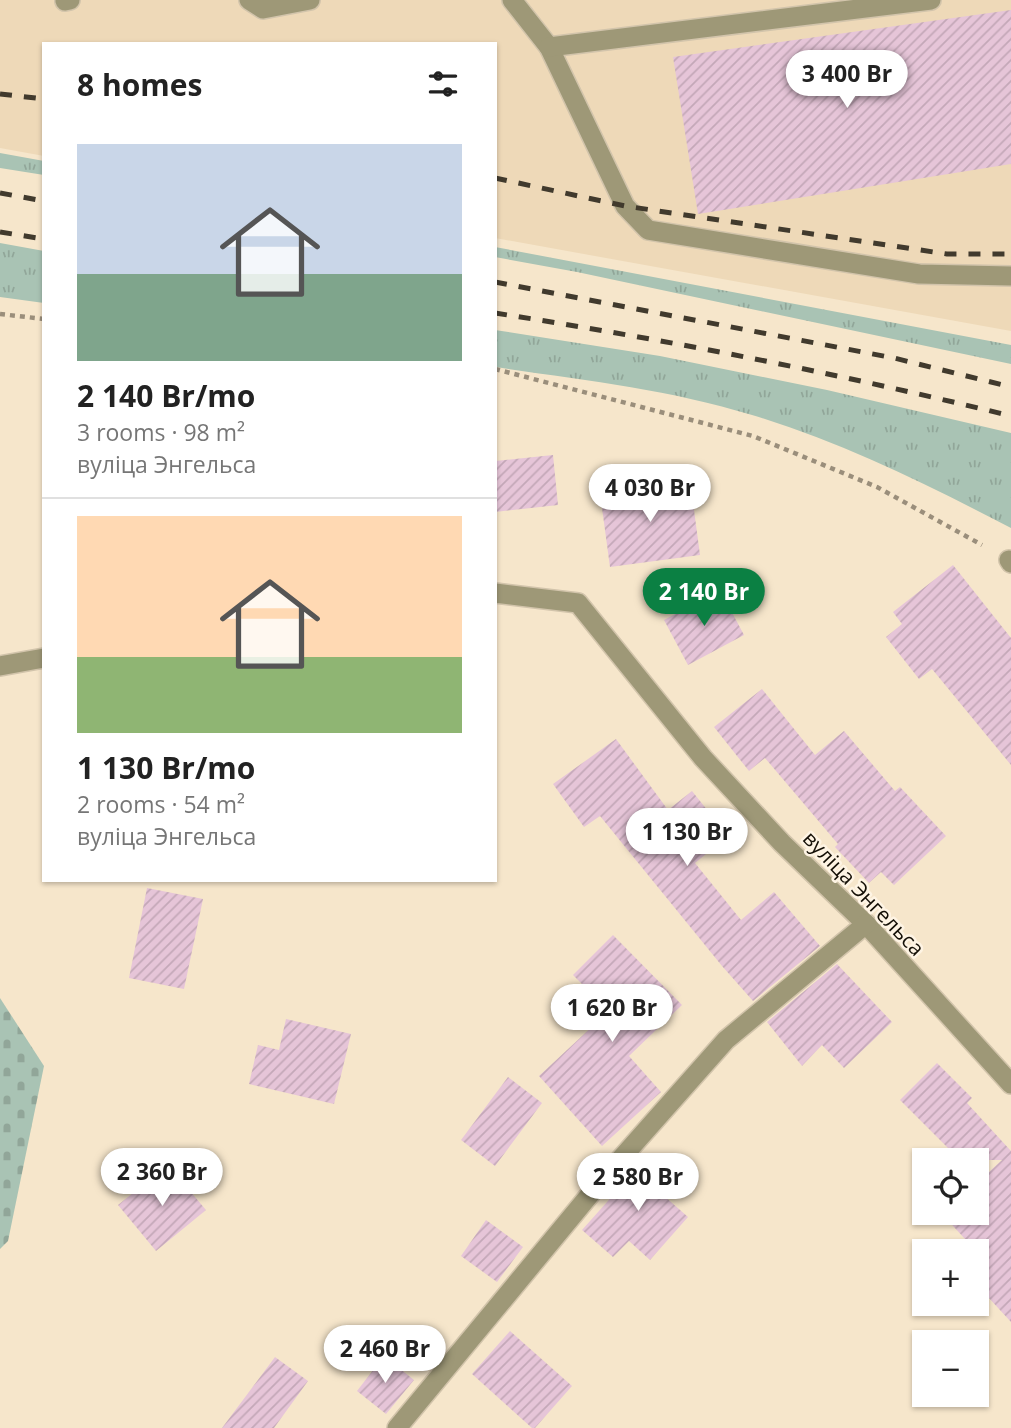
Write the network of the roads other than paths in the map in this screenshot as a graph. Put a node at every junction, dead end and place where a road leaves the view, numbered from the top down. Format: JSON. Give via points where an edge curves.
{"nodes":[{"id":1,"x":249,"y":0,"type":"edge"},
{"id":2,"x":310,"y":0,"type":"edge"},
{"id":3,"x":512,"y":0,"type":"edge"},
{"id":4,"x":931,"y":0,"type":"edge"},
{"id":5,"x":549,"y":47,"type":"junction"},
{"id":6,"x":1011,"y":276,"type":"edge"},
{"id":7,"x":497,"y":593,"type":"edge"},
{"id":8,"x":42,"y":658,"type":"edge"},
{"id":9,"x":0,"y":666,"type":"edge"},
{"id":10,"x":866,"y":924,"type":"junction"},
{"id":11,"x":1011,"y":1084,"type":"edge"},
{"id":12,"x":397,"y":1428,"type":"edge"}],
"edges":[{"from":1,"to":2,"type":"street","via":[[263,9]]},
{"from":3,"to":5,"type":"street"},
{"from":4,"to":5,"type":"street"},
{"from":5,"to":6,"type":"street","via":[[625,206],[648,230],[919,274]]},
{"from":7,"to":10,"type":"street","name":"вуліца Энгельса","via":[[578,603],[703,758]]},
{"from":8,"to":9,"type":"street"},
{"from":10,"to":11,"type":"street","name":"вуліца Энгельса"},
{"from":10,"to":12,"type":"street","via":[[726,1040],[602,1180]]}]}
